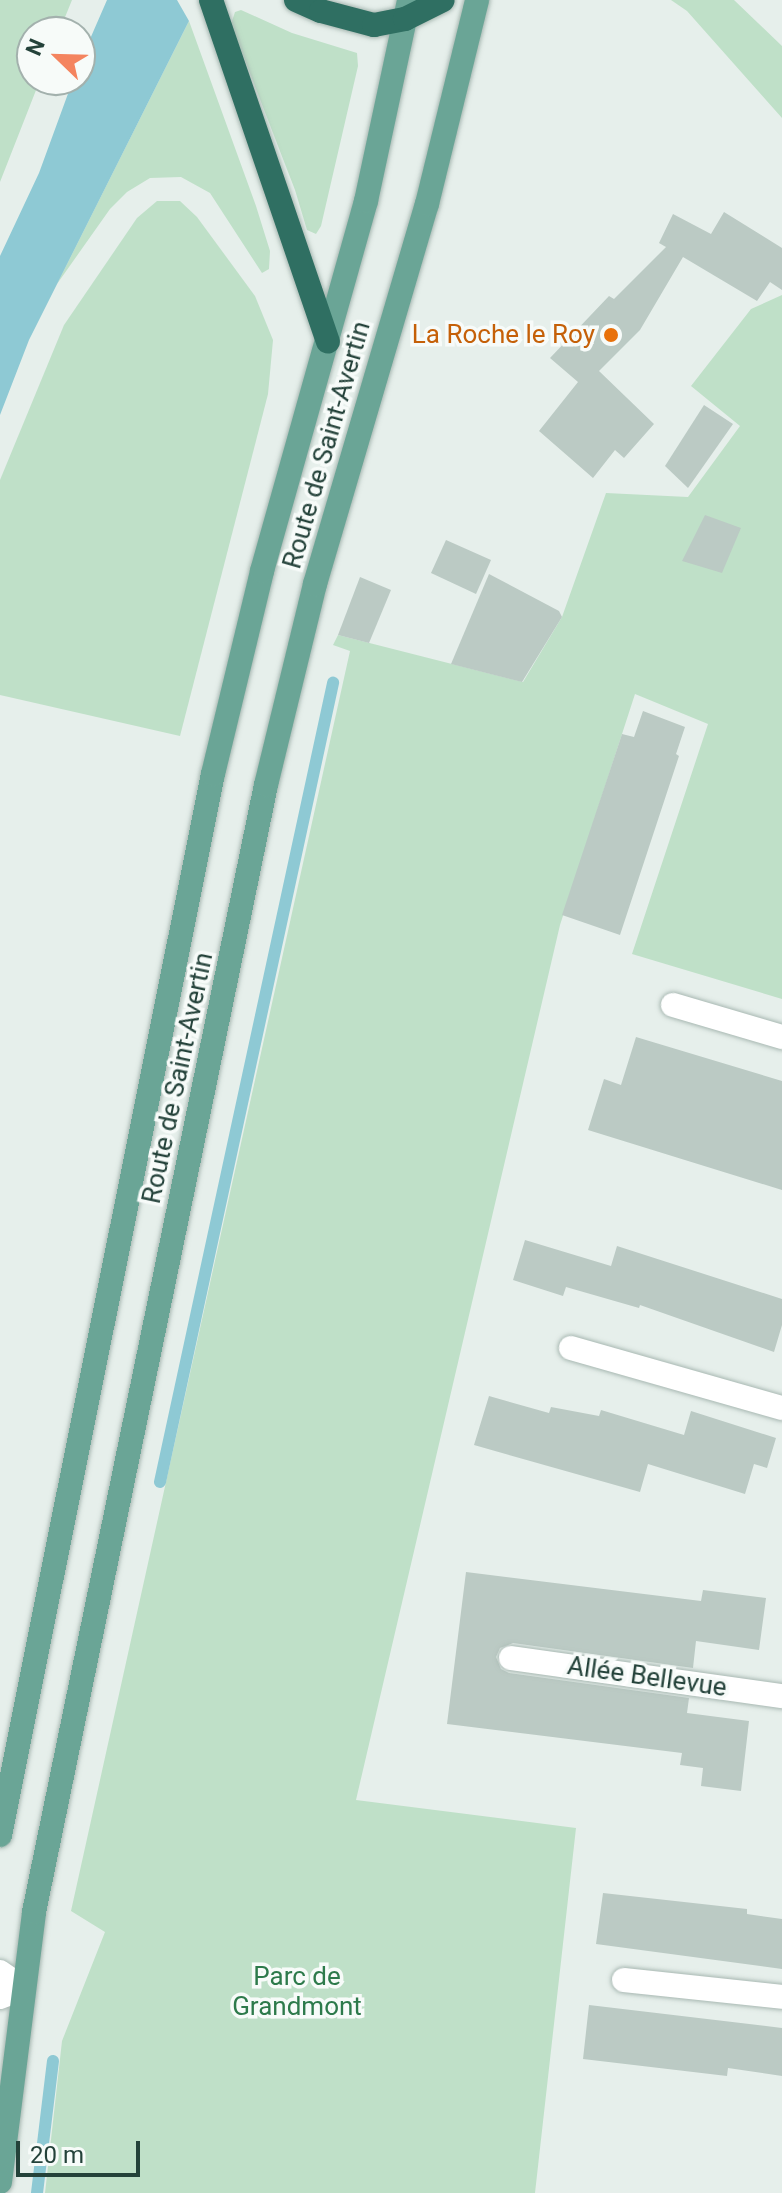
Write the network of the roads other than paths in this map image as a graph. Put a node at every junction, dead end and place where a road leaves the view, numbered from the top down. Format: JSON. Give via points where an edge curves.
{"nodes":[{"id":1,"x":211,"y":0,"type":"edge"},
{"id":2,"x":296,"y":0,"type":"edge"},
{"id":3,"x":443,"y":0,"type":"edge"},
{"id":4,"x":477,"y":0,"type":"edge"},
{"id":5,"x":407,"y":10,"type":"edge"},
{"id":6,"x":328,"y":342,"type":"junction"},
{"id":7,"x":673,"y":1005,"type":"dead end"},
{"id":8,"x":782,"y":1037,"type":"edge"},
{"id":9,"x":571,"y":1348,"type":"dead end"},
{"id":10,"x":782,"y":1408,"type":"edge"},
{"id":11,"x":511,"y":1658,"type":"dead end"},
{"id":12,"x":782,"y":1696,"type":"edge"},
{"id":13,"x":0,"y":1835,"type":"edge"},
{"id":14,"x":0,"y":1972,"type":"edge"},
{"id":15,"x":624,"y":1980,"type":"dead end"},
{"id":16,"x":23,"y":1988,"type":"junction"},
{"id":17,"x":0,"y":1997,"type":"edge"},
{"id":18,"x":782,"y":1997,"type":"edge"},
{"id":19,"x":0,"y":2182,"type":"edge"}],
"edges":[{"from":1,"to":6,"type":"highway"},
{"from":2,"to":5,"type":"highway","via":[[374,25]]},
{"from":3,"to":5,"type":"highway"},
{"from":4,"to":16,"type":"main road","name":"Route de Saint-Avertin","via":[[427,204],[289,685],[48,1840]]},
{"from":5,"to":6,"type":"main road","name":"Route de Saint-Avertin","via":[[366,201]]},
{"from":6,"to":13,"type":"main road","name":"Route de Saint-Avertin","via":[[262,571],[211,780]]},
{"from":7,"to":8,"type":"street"},
{"from":9,"to":10,"type":"street"},
{"from":11,"to":12,"type":"street","name":"Allée Bellevue"},
{"from":14,"to":16,"type":"street"},
{"from":15,"to":18,"type":"street"},
{"from":16,"to":17,"type":"street"},
{"from":16,"to":19,"type":"main road","name":"Route de Saint-Avertin"}]}
